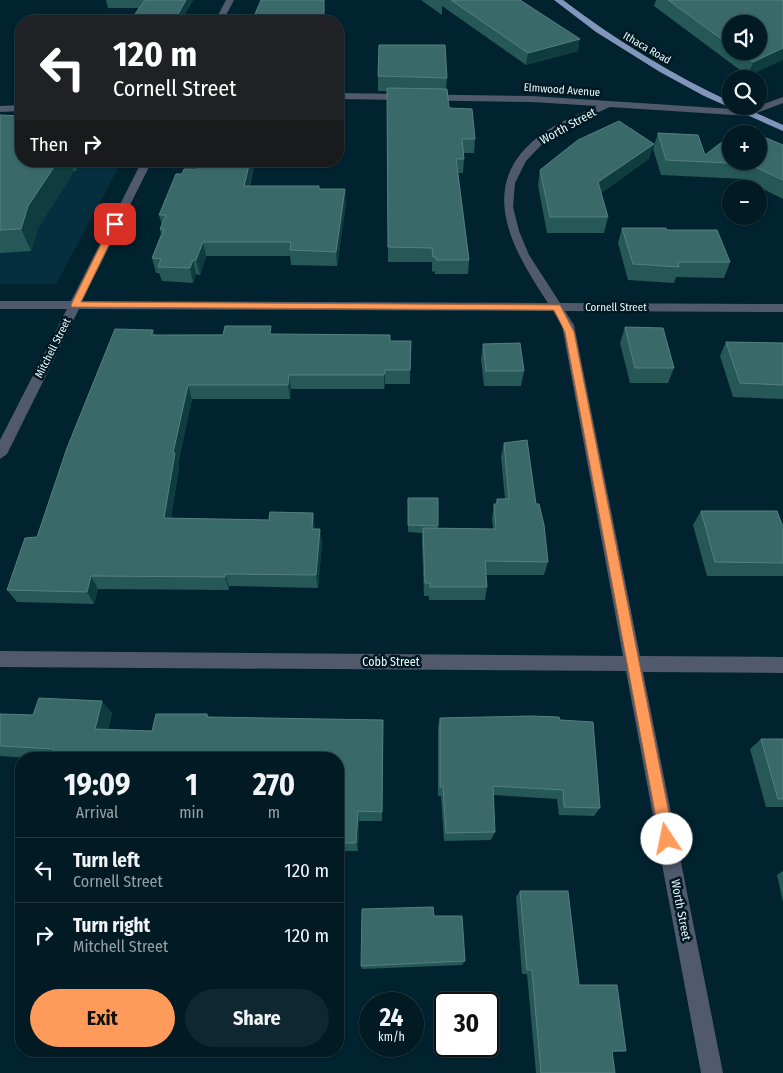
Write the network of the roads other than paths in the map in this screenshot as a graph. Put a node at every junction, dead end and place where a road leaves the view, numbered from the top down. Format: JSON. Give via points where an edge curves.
{"nodes":[{"id":1,"x":230,"y":0,"type":"edge"},
{"id":2,"x":558,"y":0,"type":"edge"},
{"id":3,"x":222,"y":15,"type":"edge"},
{"id":4,"x":344,"y":96,"type":"edge"},
{"id":5,"x":783,"y":100,"type":"edge"},
{"id":6,"x":722,"y":101,"type":"edge"},
{"id":7,"x":608,"y":104,"type":"junction"},
{"id":8,"x":767,"y":107,"type":"edge"},
{"id":9,"x":15,"y":108,"type":"edge"},
{"id":10,"x":0,"y":109,"type":"edge"},
{"id":11,"x":722,"y":112,"type":"edge"},
{"id":12,"x":751,"y":115,"type":"edge"},
{"id":13,"x":783,"y":128,"type":"edge"},
{"id":14,"x":144,"y":167,"type":"edge"},
{"id":15,"x":0,"y":305,"type":"edge"},
{"id":16,"x":75,"y":305,"type":"junction"},
{"id":17,"x":557,"y":307,"type":"junction"},
{"id":18,"x":783,"y":308,"type":"edge"},
{"id":19,"x":0,"y":454,"type":"edge"},
{"id":20,"x":0,"y":659,"type":"edge"},
{"id":21,"x":633,"y":664,"type":"junction"},
{"id":22,"x":783,"y":665,"type":"edge"},
{"id":23,"x":712,"y":1073,"type":"edge"}],
"edges":[{"from":1,"to":3,"type":"street"},
{"from":2,"to":6,"type":"main road","name":"Ithaca Road","via":[[612,42]]},
{"from":4,"to":7,"type":"street","name":"Elmwood Avenue","via":[[512,98]]},
{"from":5,"to":8,"type":"street","name":"Elmwood Avenue"},
{"from":7,"to":11,"type":"street","name":"Elmwood Avenue"},
{"from":7,"to":17,"type":"street","name":"Worth Street","via":[[545,136],[522,158],[507,187],[509,220],[516,239],[534,274]]},
{"from":9,"to":10,"type":"street"},
{"from":12,"to":13,"type":"main road","name":"Ithaca Road"},
{"from":14,"to":16,"type":"street","name":"Mitchell Street"},
{"from":15,"to":16,"type":"street","name":"Cornell Street"},
{"from":16,"to":17,"type":"street","name":"Cornell Street"},
{"from":16,"to":19,"type":"street","name":"Mitchell Street"},
{"from":17,"to":18,"type":"street","name":"Cornell Street"},
{"from":17,"to":21,"type":"street","name":"Worth Street","via":[[568,326]]},
{"from":20,"to":21,"type":"street","name":"Cobb Street"},
{"from":21,"to":22,"type":"street","name":"Cobb Street"},
{"from":21,"to":23,"type":"street","name":"Worth Street"}]}
